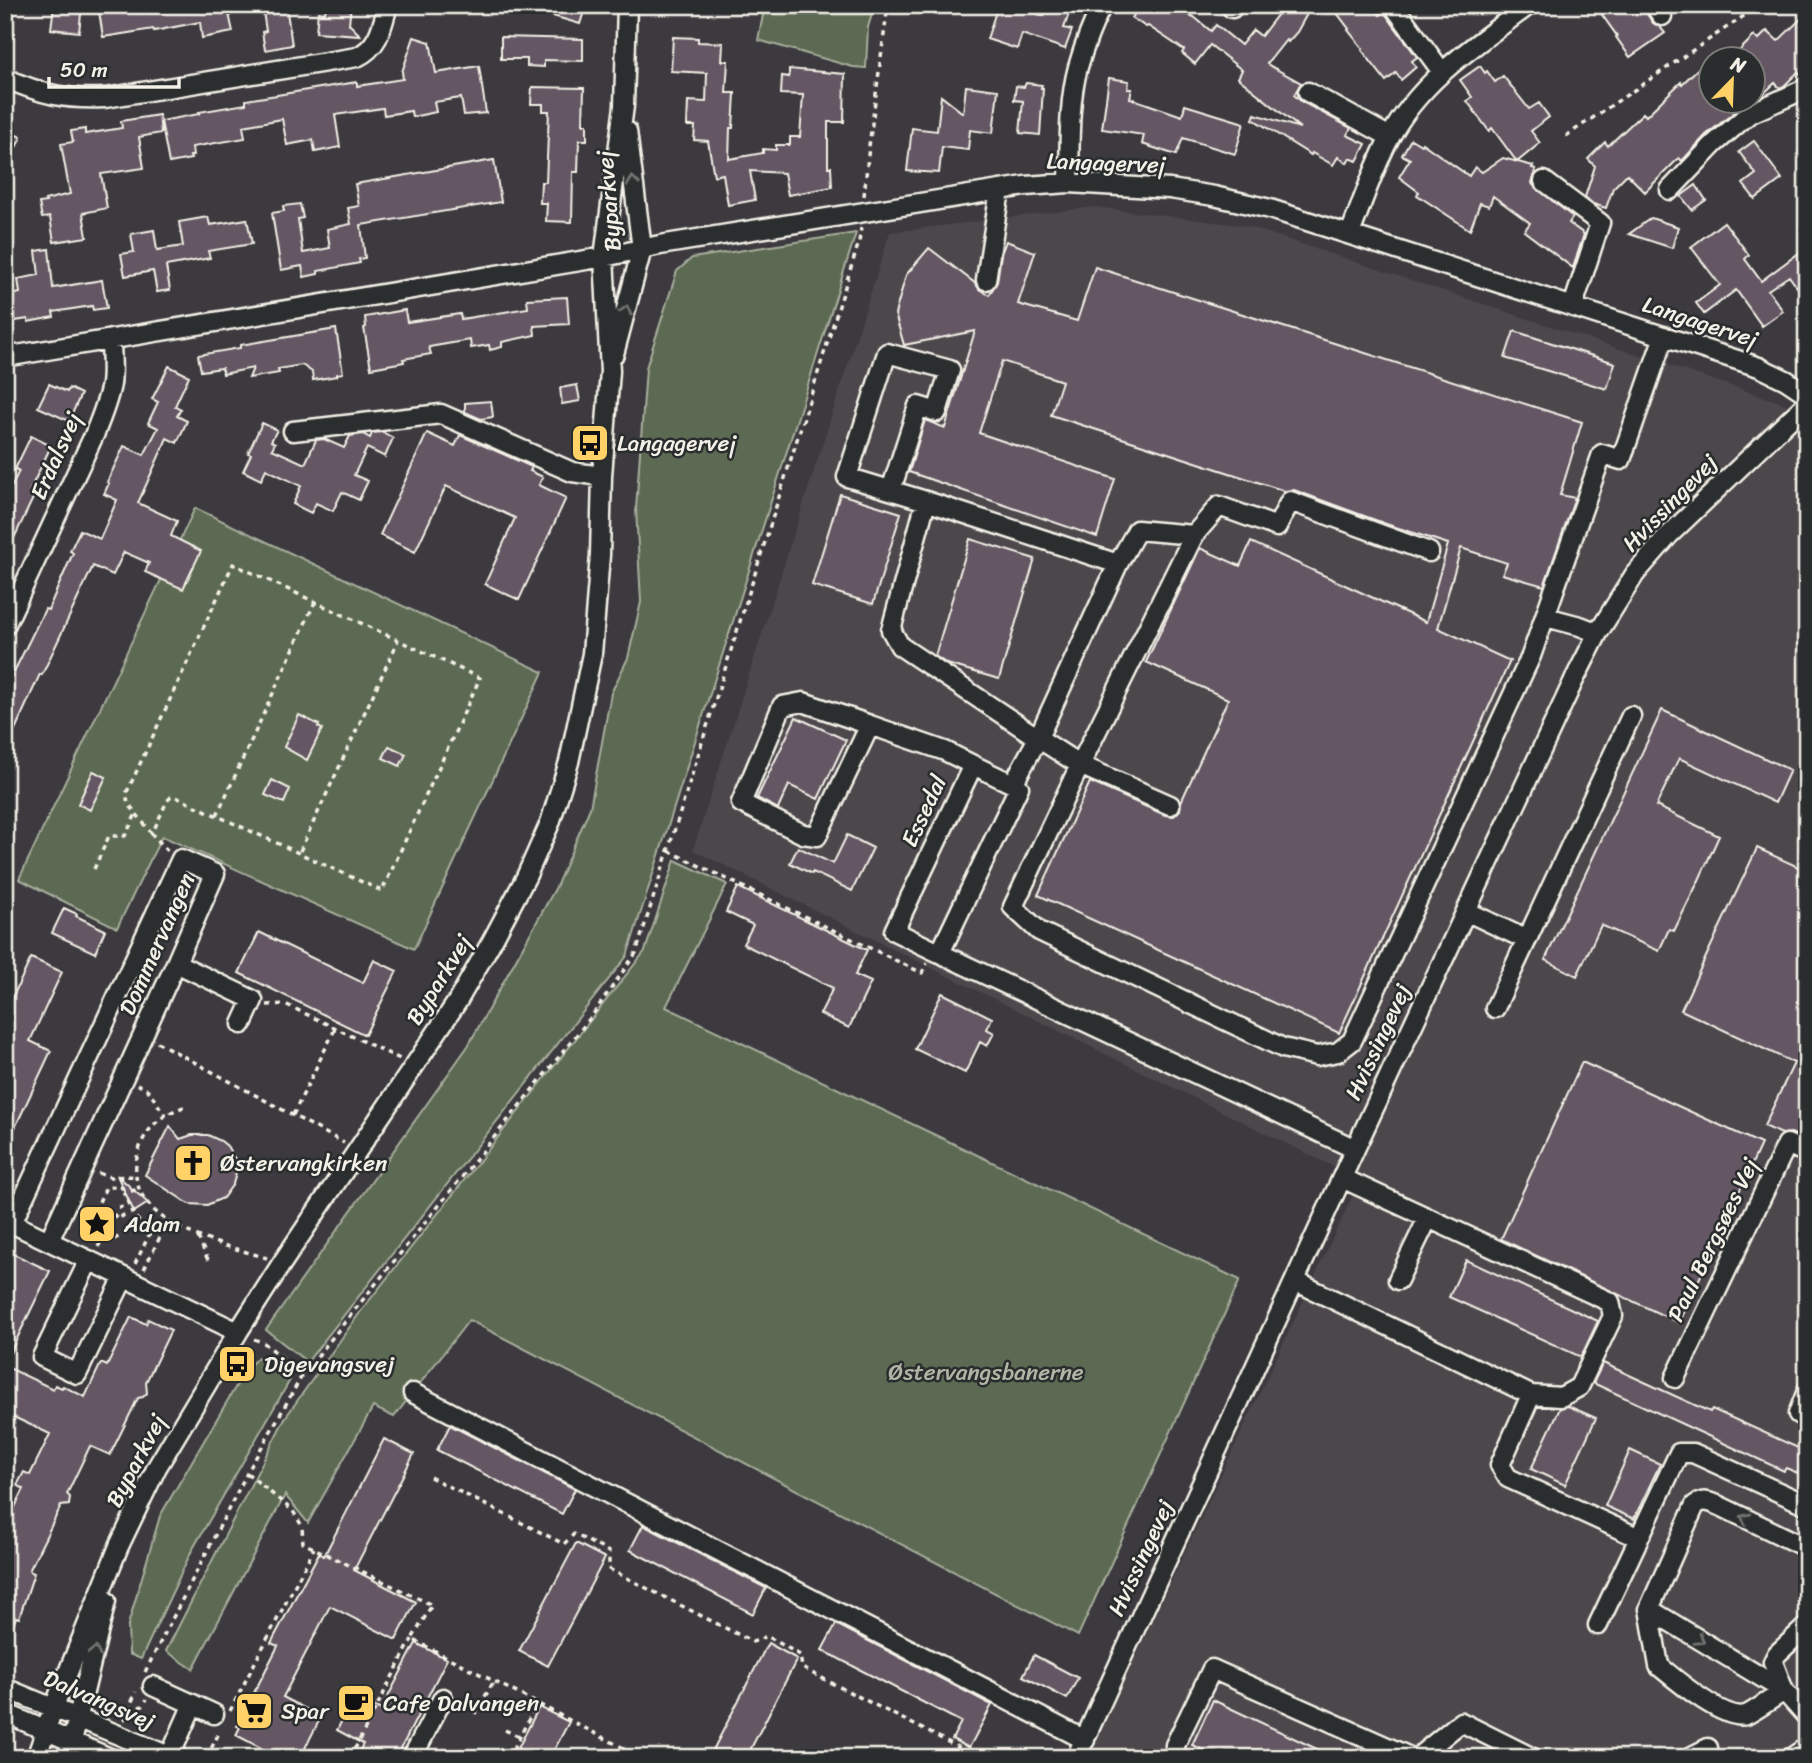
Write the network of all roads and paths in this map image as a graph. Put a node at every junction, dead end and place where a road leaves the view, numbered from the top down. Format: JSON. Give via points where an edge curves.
{"nodes":[{"id":1,"x":388,"y":5,"type":"edge"},
{"id":2,"x":627,"y":5,"type":"edge"},
{"id":3,"x":888,"y":5,"type":"edge"},
{"id":4,"x":1102,"y":5,"type":"edge"},
{"id":5,"x":1392,"y":5,"type":"edge"},
{"id":6,"x":1760,"y":5,"type":"edge"},
{"id":7,"x":1527,"y":6,"type":"edge"},
{"id":8,"x":1442,"y":72,"type":"junction"},
{"id":9,"x":5,"y":78,"type":"edge"},
{"id":10,"x":1807,"y":89,"type":"edge"},
{"id":11,"x":1308,"y":92,"type":"dead end"},
{"id":12,"x":624,"y":106,"type":"junction"},
{"id":13,"x":1566,"y":136,"type":"dead end"},
{"id":14,"x":1390,"y":137,"type":"junction"},
{"id":15,"x":1544,"y":181,"type":"dead end"},
{"id":16,"x":1069,"y":183,"type":"junction"},
{"id":17,"x":1000,"y":190,"type":"junction"},
{"id":18,"x":1670,"y":190,"type":"dead end"},
{"id":19,"x":863,"y":212,"type":"junction"},
{"id":20,"x":1350,"y":234,"type":"junction"},
{"id":21,"x":642,"y":249,"type":"junction"},
{"id":22,"x":604,"y":257,"type":"junction"},
{"id":23,"x":986,"y":280,"type":"dead end"},
{"id":24,"x":1573,"y":306,"type":"junction"},
{"id":25,"x":1664,"y":336,"type":"junction"},
{"id":26,"x":111,"y":339,"type":"junction"},
{"id":27,"x":5,"y":357,"type":"edge"},
{"id":28,"x":610,"y":371,"type":"junction"},
{"id":29,"x":1807,"y":394,"type":"edge"},
{"id":30,"x":1807,"y":403,"type":"edge"},
{"id":31,"x":293,"y":431,"type":"dead end"},
{"id":32,"x":603,"y":476,"type":"junction"},
{"id":33,"x":891,"y":490,"type":"junction"},
{"id":34,"x":926,"y":501,"type":"junction"},
{"id":35,"x":1194,"y":535,"type":"junction"},
{"id":36,"x":1429,"y":552,"type":"dead end"},
{"id":37,"x":1118,"y":564,"type":"junction"},
{"id":38,"x":315,"y":602,"type":"junction"},
{"id":39,"x":1546,"y":617,"type":"junction"},
{"id":40,"x":5,"y":626,"type":"edge"},
{"id":41,"x":1598,"y":633,"type":"junction"},
{"id":42,"x":398,"y":641,"type":"junction"},
{"id":43,"x":1631,"y":716,"type":"dead end"},
{"id":44,"x":870,"y":725,"type":"junction"},
{"id":45,"x":1038,"y":738,"type":"junction"},
{"id":46,"x":973,"y":765,"type":"junction"},
{"id":47,"x":1080,"y":765,"type":"junction"},
{"id":48,"x":1013,"y":784,"type":"junction"},
{"id":49,"x":1170,"y":805,"type":"dead end"},
{"id":50,"x":136,"y":814,"type":"junction"},
{"id":51,"x":218,"y":815,"type":"junction"},
{"id":52,"x":152,"y":834,"type":"junction"},
{"id":53,"x":669,"y":851,"type":"junction"},
{"id":54,"x":299,"y":852,"type":"junction"},
{"id":55,"x":181,"y":859,"type":"junction"},
{"id":56,"x":93,"y":869,"type":"dead end"},
{"id":57,"x":1466,"y":911,"type":"junction"},
{"id":58,"x":1527,"y":940,"type":"junction"},
{"id":59,"x":936,"y":951,"type":"junction"},
{"id":60,"x":176,"y":964,"type":"junction"},
{"id":61,"x":253,"y":1000,"type":"junction"},
{"id":62,"x":1495,"y":1008,"type":"dead end"},
{"id":63,"x":242,"y":1024,"type":"dead end"},
{"id":64,"x":336,"y":1028,"type":"junction"},
{"id":65,"x":144,"y":1035,"type":"junction"},
{"id":66,"x":414,"y":1066,"type":"junction"},
{"id":67,"x":124,"y":1078,"type":"junction"},
{"id":68,"x":184,"y":1107,"type":"dead end"},
{"id":69,"x":165,"y":1115,"type":"junction"},
{"id":70,"x":293,"y":1115,"type":"junction"},
{"id":71,"x":1355,"y":1149,"type":"junction"},
{"id":72,"x":358,"y":1150,"type":"junction"},
{"id":73,"x":1807,"y":1153,"type":"edge"},
{"id":74,"x":83,"y":1166,"type":"junction"},
{"id":75,"x":137,"y":1176,"type":"junction"},
{"id":76,"x":1342,"y":1178,"type":"junction"},
{"id":77,"x":139,"y":1189,"type":"junction"},
{"id":78,"x":124,"y":1194,"type":"junction"},
{"id":79,"x":128,"y":1204,"type":"junction"},
{"id":80,"x":1428,"y":1218,"type":"junction"},
{"id":81,"x":9,"y":1221,"type":"edge"},
{"id":82,"x":168,"y":1221,"type":"junction"},
{"id":83,"x":142,"y":1224,"type":"junction"},
{"id":84,"x":86,"y":1230,"type":"junction"},
{"id":85,"x":198,"y":1237,"type":"junction"},
{"id":86,"x":49,"y":1241,"type":"junction"},
{"id":87,"x":107,"y":1251,"type":"dead end"},
{"id":88,"x":93,"y":1254,"type":"junction"},
{"id":89,"x":211,"y":1261,"type":"dead end"},
{"id":90,"x":282,"y":1263,"type":"junction"},
{"id":91,"x":131,"y":1275,"type":"junction"},
{"id":92,"x":1398,"y":1280,"type":"dead end"},
{"id":93,"x":1295,"y":1281,"type":"junction"},
{"id":94,"x":238,"y":1332,"type":"junction"},
{"id":95,"x":303,"y":1374,"type":"junction"},
{"id":96,"x":1675,"y":1378,"type":"dead end"},
{"id":97,"x":1807,"y":1391,"type":"edge"},
{"id":98,"x":413,"y":1393,"type":"dead end"},
{"id":99,"x":1531,"y":1395,"type":"junction"},
{"id":100,"x":1807,"y":1418,"type":"edge"},
{"id":101,"x":247,"y":1473,"type":"junction"},
{"id":102,"x":430,"y":1477,"type":"dead end"},
{"id":103,"x":1807,"y":1505,"type":"edge"},
{"id":104,"x":1639,"y":1538,"type":"junction"},
{"id":105,"x":119,"y":1546,"type":"junction"},
{"id":106,"x":314,"y":1548,"type":"junction"},
{"id":107,"x":1807,"y":1548,"type":"edge"},
{"id":108,"x":1649,"y":1609,"type":"junction"},
{"id":109,"x":1598,"y":1625,"type":"dead end"},
{"id":110,"x":1807,"y":1626,"type":"edge"},
{"id":111,"x":412,"y":1639,"type":"junction"},
{"id":112,"x":494,"y":1681,"type":"junction"},
{"id":113,"x":144,"y":1684,"type":"junction"},
{"id":114,"x":5,"y":1688,"type":"edge"},
{"id":115,"x":1784,"y":1691,"type":"junction"},
{"id":116,"x":443,"y":1698,"type":"dead end"},
{"id":117,"x":537,"y":1703,"type":"junction"},
{"id":118,"x":194,"y":1704,"type":"junction"},
{"id":119,"x":54,"y":1707,"type":"junction"},
{"id":120,"x":5,"y":1713,"type":"edge"},
{"id":121,"x":475,"y":1714,"type":"dead end"},
{"id":122,"x":79,"y":1717,"type":"junction"},
{"id":123,"x":1807,"y":1717,"type":"edge"},
{"id":124,"x":222,"y":1718,"type":"junction"},
{"id":125,"x":45,"y":1730,"type":"junction"},
{"id":126,"x":505,"y":1730,"type":"dead end"},
{"id":127,"x":119,"y":1734,"type":"junction"},
{"id":128,"x":520,"y":1737,"type":"junction"},
{"id":129,"x":1085,"y":1740,"type":"junction"},
{"id":130,"x":1807,"y":1747,"type":"edge"},
{"id":131,"x":625,"y":1748,"type":"junction"},
{"id":132,"x":1708,"y":1748,"type":"dead end"},
{"id":133,"x":70,"y":1750,"type":"edge"},
{"id":134,"x":172,"y":1757,"type":"edge"},
{"id":135,"x":36,"y":1758,"type":"edge"},
{"id":136,"x":110,"y":1758,"type":"edge"},
{"id":137,"x":209,"y":1758,"type":"edge"},
{"id":138,"x":350,"y":1758,"type":"edge"},
{"id":139,"x":412,"y":1758,"type":"edge"},
{"id":140,"x":509,"y":1758,"type":"edge"},
{"id":141,"x":620,"y":1758,"type":"edge"},
{"id":142,"x":643,"y":1758,"type":"edge"},
{"id":143,"x":954,"y":1758,"type":"edge"},
{"id":144,"x":1076,"y":1758,"type":"edge"},
{"id":145,"x":1176,"y":1758,"type":"edge"},
{"id":146,"x":1414,"y":1758,"type":"edge"},
{"id":147,"x":1533,"y":1758,"type":"edge"},
{"id":148,"x":1688,"y":1758,"type":"edge"},
{"id":149,"x":1791,"y":1758,"type":"edge"}],
"edges":[{"from":1,"to":9,"type":"street","via":[[378,37],[357,57],[105,98],[53,95]]},
{"from":2,"to":12,"type":"street","name":"Byparkvej"},
{"from":3,"to":19,"type":"path"},
{"from":4,"to":16,"type":"street","via":[[1078,69]]},
{"from":5,"to":8,"type":"street"},
{"from":6,"to":13,"type":"path"},
{"from":7,"to":8,"type":"street"},
{"from":8,"to":14,"type":"street"},
{"from":10,"to":18,"type":"street","via":[[1749,114]]},
{"from":11,"to":14,"type":"street"},
{"from":21,"to":12,"type":"street","name":"Byparkvej","one_way":true},
{"from":12,"to":22,"type":"street","name":"Byparkvej"},
{"from":14,"to":20,"type":"street"},
{"from":15,"to":24,"type":"street","via":[[1600,223]]},
{"from":16,"to":17,"type":"street","name":"Langagervej"},
{"from":16,"to":20,"type":"street","name":"Langagervej","via":[[1192,192],[1270,209]]},
{"from":17,"to":19,"type":"street","name":"Langagervej"},
{"from":17,"to":23,"type":"street"},
{"from":19,"to":21,"type":"street","name":"Langagervej"},
{"from":19,"to":53,"type":"path","via":[[859,242]]},
{"from":20,"to":24,"type":"street","name":"Langagervej"},
{"from":21,"to":22,"type":"street","name":"Langagervej"},
{"from":28,"to":21,"type":"street","name":"Byparkvej","one_way":true},
{"from":22,"to":26,"type":"street","name":"Langagervej"},
{"from":22,"to":28,"type":"street","name":"Byparkvej"},
{"from":24,"to":25,"type":"street","name":"Langagervej"},
{"from":25,"to":29,"type":"street","name":"Langagervej","via":[[1759,367]]},
{"from":25,"to":39,"type":"street","via":[[1621,460],[1602,454]]},
{"from":26,"to":27,"type":"street","name":"Langagervej"},
{"from":26,"to":40,"type":"street","name":"Erdalsvej","via":[[106,405]]},
{"from":28,"to":32,"type":"street","name":"Byparkvej"},
{"from":30,"to":41,"type":"street","name":"Hvissingevej","via":[[1669,535],[1635,574]]},
{"from":31,"to":32,"type":"street","via":[[441,414],[572,472]]},
{"from":32,"to":66,"type":"street","name":"Byparkvej","via":[[592,654],[562,787],[531,866],[492,942]]},
{"from":33,"to":33,"type":"street","via":[[847,477],[887,353],[950,370],[937,412],[918,406]]},
{"from":33,"to":34,"type":"street"},
{"from":34,"to":37,"type":"street"},
{"from":34,"to":45,"type":"street","via":[[891,630],[900,646]]},
{"from":35,"to":36,"type":"street","via":[[1219,506],[1277,527],[1290,501]]},
{"from":35,"to":37,"type":"street","via":[[1138,530]]},
{"from":35,"to":47,"type":"street"},
{"from":37,"to":45,"type":"street"},
{"from":38,"to":42,"type":"path"},
{"from":38,"to":50,"type":"path","via":[[233,564],[126,794]]},
{"from":38,"to":51,"type":"path"},
{"from":39,"to":41,"type":"street"},
{"from":39,"to":47,"type":"street","via":[[1352,1041],[1338,1052],[1317,1056],[1283,1048],[1039,931],[1013,907]]},
{"from":41,"to":57,"type":"street","name":"Hvissingevej"},
{"from":42,"to":54,"type":"path"},
{"from":42,"to":54,"type":"path","via":[[480,678],[382,891]]},
{"from":43,"to":58,"type":"street"},
{"from":44,"to":44,"type":"street","via":[[817,836],[803,834],[741,803],[782,706],[803,702]]},
{"from":44,"to":46,"type":"street"},
{"from":45,"to":47,"type":"street"},
{"from":45,"to":48,"type":"street"},
{"from":46,"to":48,"type":"street","name":"Essedal"},
{"from":46,"to":59,"type":"street","name":"Essedal","via":[[894,931]]},
{"from":47,"to":49,"type":"street"},
{"from":48,"to":59,"type":"street","via":[[1018,787]]},
{"from":50,"to":52,"type":"path"},
{"from":50,"to":56,"type":"path","via":[[125,836],[109,836]]},
{"from":51,"to":52,"type":"path","via":[[171,797]]},
{"from":51,"to":54,"type":"path"},
{"from":52,"to":55,"type":"path"},
{"from":53,"to":59,"type":"path","via":[[922,973]]},
{"from":53,"to":95,"type":"path","via":[[636,953],[591,1017]]},
{"from":55,"to":60,"type":"street","name":"Dommervangen","via":[[215,874]]},
{"from":55,"to":81,"type":"street","name":"Dommervangen"},
{"from":57,"to":58,"type":"street"},
{"from":57,"to":71,"type":"street","name":"Hvissingevej"},
{"from":58,"to":62,"type":"street"},
{"from":59,"to":71,"type":"street","name":"Essedal"},
{"from":60,"to":61,"type":"street"},
{"from":60,"to":65,"type":"street","name":"Dommervangen"},
{"from":61,"to":63,"type":"street"},
{"from":61,"to":64,"type":"path","via":[[269,1006],[285,1004]]},
{"from":64,"to":66,"type":"path"},
{"from":64,"to":70,"type":"path"},
{"from":65,"to":67,"type":"street","name":"Dommervangen"},
{"from":65,"to":70,"type":"path"},
{"from":66,"to":72,"type":"street","name":"Byparkvej"},
{"from":67,"to":69,"type":"path","via":[[146,1088]]},
{"from":67,"to":74,"type":"street","name":"Dommervangen"},
{"from":68,"to":69,"type":"path"},
{"from":69,"to":75,"type":"path","via":[[142,1141]]},
{"from":70,"to":72,"type":"path"},
{"from":71,"to":76,"type":"street","name":"Hvissingevej"},
{"from":72,"to":90,"type":"street","name":"Byparkvej"},
{"from":73,"to":96,"type":"street","name":"Paul Bergsøes Vej","via":[[1787,1144]]},
{"from":74,"to":75,"type":"path","via":[[110,1177]]},
{"from":74,"to":86,"type":"street","name":"Dommervangen"},
{"from":75,"to":77,"type":"path"},
{"from":76,"to":80,"type":"street"},
{"from":76,"to":93,"type":"street","name":"Hvissingevej"},
{"from":77,"to":78,"type":"path"},
{"from":77,"to":82,"type":"path","via":[[150,1207]]},
{"from":78,"to":79,"type":"path"},
{"from":78,"to":84,"type":"path","via":[[122,1186],[106,1187]]},
{"from":79,"to":83,"type":"path"},
{"from":79,"to":84,"type":"path","via":[[120,1207],[123,1216],[117,1219],[111,1210],[101,1214],[104,1227]]},
{"from":80,"to":92,"type":"street"},
{"from":80,"to":99,"type":"street","via":[[1610,1302],[1613,1317],[1579,1387],[1561,1397]]},
{"from":81,"to":86,"type":"street"},
{"from":82,"to":85,"type":"path"},
{"from":82,"to":91,"type":"path"},
{"from":83,"to":88,"type":"path","via":[[113,1241],[102,1240]]},
{"from":83,"to":91,"type":"path","via":[[150,1233]]},
{"from":84,"to":88,"type":"path","via":[[82,1239]]},
{"from":85,"to":89,"type":"path"},
{"from":85,"to":90,"type":"path"},
{"from":86,"to":88,"type":"street"},
{"from":87,"to":88,"type":"path"},
{"from":88,"to":91,"type":"street"},
{"from":88,"to":91,"type":"street","via":[[41,1357],[77,1374]]},
{"from":90,"to":94,"type":"street","name":"Byparkvej"},
{"from":91,"to":94,"type":"street"},
{"from":93,"to":99,"type":"street"},
{"from":93,"to":129,"type":"street","name":"Hvissingevej"},
{"from":94,"to":95,"type":"path","via":[[264,1343]]},
{"from":94,"to":105,"type":"street","name":"Byparkvej","via":[[157,1467]]},
{"from":95,"to":101,"type":"path"},
{"from":97,"to":100,"type":"street","via":[[1798,1414]]},
{"from":98,"to":129,"type":"street"},
{"from":99,"to":104,"type":"street","via":[[1500,1465],[1508,1478]]},
{"from":101,"to":106,"type":"path","via":[[293,1511],[302,1526],[303,1543]]},
{"from":101,"to":113,"type":"path","via":[[150,1659]]},
{"from":102,"to":143,"type":"path","via":[[564,1544],[574,1534],[586,1540],[609,1552],[609,1569],[753,1642],[767,1636],[800,1655],[802,1668],[960,1748]]},
{"from":103,"to":104,"type":"street","via":[[1693,1453],[1679,1453]]},
{"from":104,"to":109,"type":"street"},
{"from":105,"to":119,"type":"street","name":"Byparkvej"},
{"from":122,"to":105,"type":"street","name":"Byparkvej","one_way":true},
{"from":106,"to":111,"type":"path","via":[[432,1605]]},
{"from":106,"to":124,"type":"path"},
{"from":107,"to":108,"type":"street","one_way":true,"via":[[1702,1501],[1695,1505]]},
{"from":108,"to":115,"type":"street","one_way":true},
{"from":108,"to":115,"type":"street","via":[[1659,1667],[1694,1694],[1729,1714],[1745,1715]]},
{"from":110,"to":115,"type":"street","via":[[1773,1662]]},
{"from":111,"to":112,"type":"path"},
{"from":111,"to":138,"type":"path"},
{"from":112,"to":117,"type":"path"},
{"from":112,"to":121,"type":"path"},
{"from":113,"to":118,"type":"street"},
{"from":113,"to":127,"type":"path"},
{"from":114,"to":119,"type":"street","name":"Dalvangsvej"},
{"from":115,"to":123,"type":"street"},
{"from":116,"to":139,"type":"street"},
{"from":117,"to":128,"type":"path"},
{"from":117,"to":131,"type":"path"},
{"from":118,"to":124,"type":"street"},
{"from":118,"to":134,"type":"street"},
{"from":119,"to":122,"type":"street","name":"Dalvangsvej"},
{"from":119,"to":125,"type":"street","name":"Byparkvej"},
{"from":120,"to":125,"type":"street"},
{"from":122,"to":127,"type":"street","name":"Dalvangsvej"},
{"from":122,"to":133,"type":"street","name":"Byparkvej"},
{"from":124,"to":137,"type":"path"},
{"from":125,"to":133,"type":"street"},
{"from":125,"to":135,"type":"street","name":"Byparkvej"},
{"from":126,"to":128,"type":"path"},
{"from":127,"to":134,"type":"street","name":"Dalvangsvej"},
{"from":128,"to":140,"type":"path"},
{"from":129,"to":144,"type":"street","name":"Hvissingevej"},
{"from":130,"to":149,"type":"street"},
{"from":131,"to":141,"type":"path"},
{"from":131,"to":142,"type":"path"},
{"from":132,"to":148,"type":"street"},
{"from":133,"to":136,"type":"street"},
{"from":145,"to":146,"type":"street","via":[[1175,1745],[1212,1669]]},
{"from":146,"to":147,"type":"street","via":[[1461,1722]]}]}
